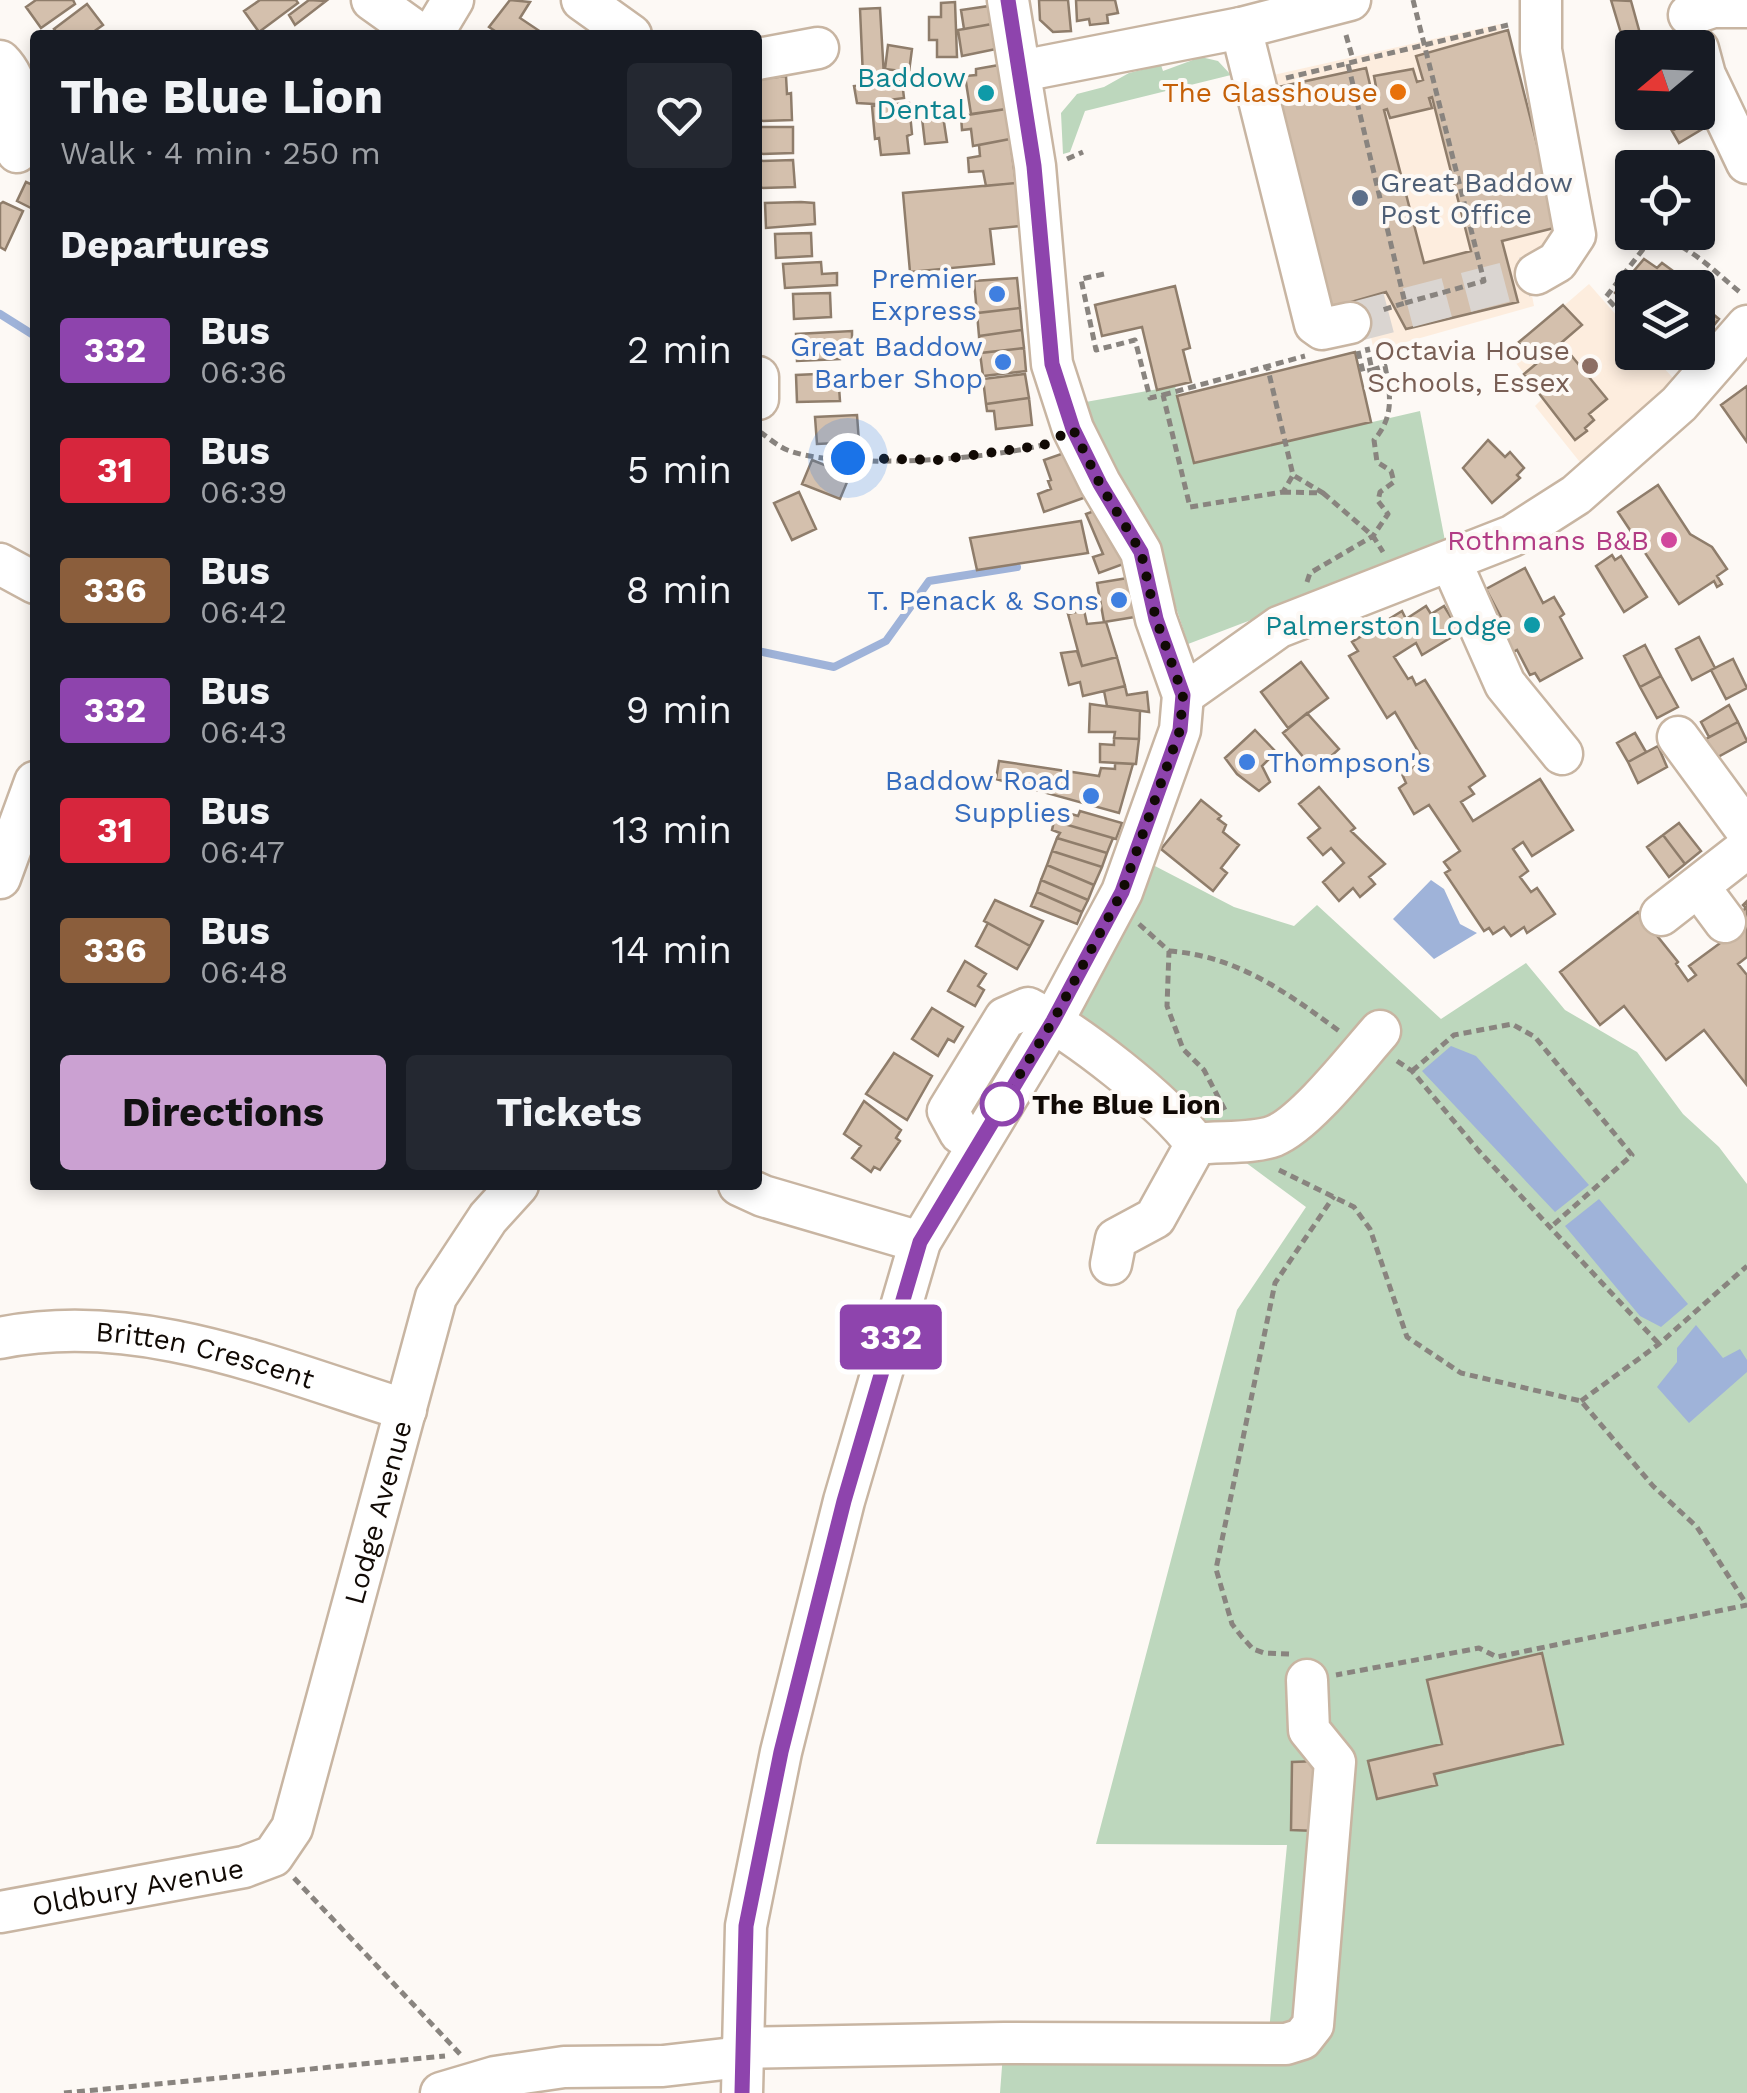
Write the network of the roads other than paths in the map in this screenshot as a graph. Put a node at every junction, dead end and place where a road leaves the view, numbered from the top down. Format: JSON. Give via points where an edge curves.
{"nodes":[{"id":1,"x":372,"y":0,"type":"edge"},
{"id":2,"x":453,"y":0,"type":"edge"},
{"id":3,"x":582,"y":0,"type":"edge"},
{"id":4,"x":1008,"y":0,"type":"edge"},
{"id":5,"x":1350,"y":0,"type":"edge"},
{"id":6,"x":1747,"y":6,"type":"edge"},
{"id":7,"x":1541,"y":8,"type":"edge"},
{"id":8,"x":1241,"y":28,"type":"junction"},
{"id":9,"x":1691,"y":28,"type":"edge"},
{"id":10,"x":414,"y":30,"type":"edge"},
{"id":11,"x":435,"y":30,"type":"edge"},
{"id":12,"x":624,"y":30,"type":"edge"},
{"id":13,"x":818,"y":48,"type":"dead end"},
{"id":14,"x":762,"y":58,"type":"edge"},
{"id":15,"x":0,"y":61,"type":"edge"},
{"id":16,"x":1021,"y":71,"type":"junction"},
{"id":17,"x":17,"y":153,"type":"edge"},
{"id":18,"x":1747,"y":162,"type":"edge"},
{"id":19,"x":1536,"y":274,"type":"tunnel mouth"},
{"id":20,"x":1747,"y":326,"type":"edge"},
{"id":21,"x":1362,"y":328,"type":"tunnel mouth"},
{"id":22,"x":1451,"y":562,"type":"junction"},
{"id":23,"x":0,"y":564,"type":"edge"},
{"id":24,"x":30,"y":580,"type":"edge"},
{"id":25,"x":1183,"y":695,"type":"junction"},
{"id":26,"x":1678,"y":737,"type":"dead end"},
{"id":27,"x":1562,"y":754,"type":"dead end"},
{"id":28,"x":30,"y":796,"type":"edge"},
{"id":29,"x":1747,"y":832,"type":"edge"},
{"id":30,"x":1747,"y":848,"type":"edge"},
{"id":31,"x":0,"y":878,"type":"edge"},
{"id":32,"x":1699,"y":887,"type":"junction"},
{"id":33,"x":1662,"y":915,"type":"dead end"},
{"id":34,"x":1724,"y":922,"type":"dead end"},
{"id":35,"x":1053,"y":1021,"type":"junction"},
{"id":36,"x":1372,"y":1040,"type":"road end"},
{"id":37,"x":1215,"y":1142,"type":"junction"},
{"id":38,"x":513,"y":1190,"type":"edge"},
{"id":39,"x":749,"y":1190,"type":"edge"},
{"id":40,"x":920,"y":1242,"type":"junction"},
{"id":41,"x":1111,"y":1264,"type":"dead end"},
{"id":42,"x":0,"y":1338,"type":"edge"},
{"id":43,"x":406,"y":1410,"type":"junction"},
{"id":44,"x":1307,"y":1680,"type":"road end"},
{"id":45,"x":273,"y":1856,"type":"joint"},
{"id":46,"x":0,"y":1912,"type":"edge"},
{"id":47,"x":741,"y":2066,"type":"edge"},
{"id":48,"x":441,"y":2093,"type":"edge"}],
"edges":[{"from":1,"to":10,"type":"street"},
{"from":2,"to":11,"type":"street"},
{"from":3,"to":12,"type":"street"},
{"from":4,"to":16,"type":"street"},
{"from":5,"to":8,"type":"street"},
{"from":6,"to":9,"type":"street","via":[[1713,7]]},
{"from":7,"to":19,"type":"street","via":[[1541,50],[1575,235],[1557,262]]},
{"from":8,"to":16,"type":"street"},
{"from":8,"to":21,"type":"street","via":[[1315,324]]},
{"from":9,"to":18,"type":"street","via":[[1705,75]]},
{"from":13,"to":14,"type":"street"},
{"from":15,"to":17,"type":"street","via":[[16,86]]},
{"from":16,"to":25,"type":"street","via":[[1052,364],[1073,429],[1141,552]]},
{"from":20,"to":22,"type":"street","via":[[1679,404],[1576,496],[1512,536]]},
{"from":22,"to":25,"type":"street","via":[[1279,627]]},
{"from":22,"to":27,"type":"street","via":[[1505,684]]},
{"from":23,"to":24,"type":"street"},
{"from":25,"to":35,"type":"street","via":[[1180,730],[1122,892]]},
{"from":26,"to":29,"type":"street"},
{"from":28,"to":31,"type":"street"},
{"from":30,"to":32,"type":"street"},
{"from":32,"to":33,"type":"street"},
{"from":32,"to":34,"type":"street"},
{"from":35,"to":37,"type":"street"},
{"from":35,"to":40,"type":"street"},
{"from":36,"to":37,"type":"street","via":[[1293,1125],[1274,1136]]},
{"from":37,"to":41,"type":"street","via":[[1155,1218],[1116,1239]]},
{"from":38,"to":43,"type":"street","name":"Lodge Avenue","via":[[436,1298]]},
{"from":39,"to":40,"type":"street"},
{"from":40,"to":47,"type":"street","via":[[844,1501],[781,1752],[746,1926]]},
{"from":42,"to":43,"type":"street","name":"Britten Crescent","via":[[76,1330],[167,1338]]},
{"from":43,"to":45,"type":"street","name":"Lodge Avenue","via":[[292,1828]]},
{"from":44,"to":47,"type":"street","via":[[1309,1730],[1334,1762],[1314,2025],[1302,2039],[1004,2043]]},
{"from":45,"to":46,"type":"street","name":"Oldbury Avenue","via":[[210,1875]]},
{"from":47,"to":48,"type":"street","via":[[564,2066]]}]}
